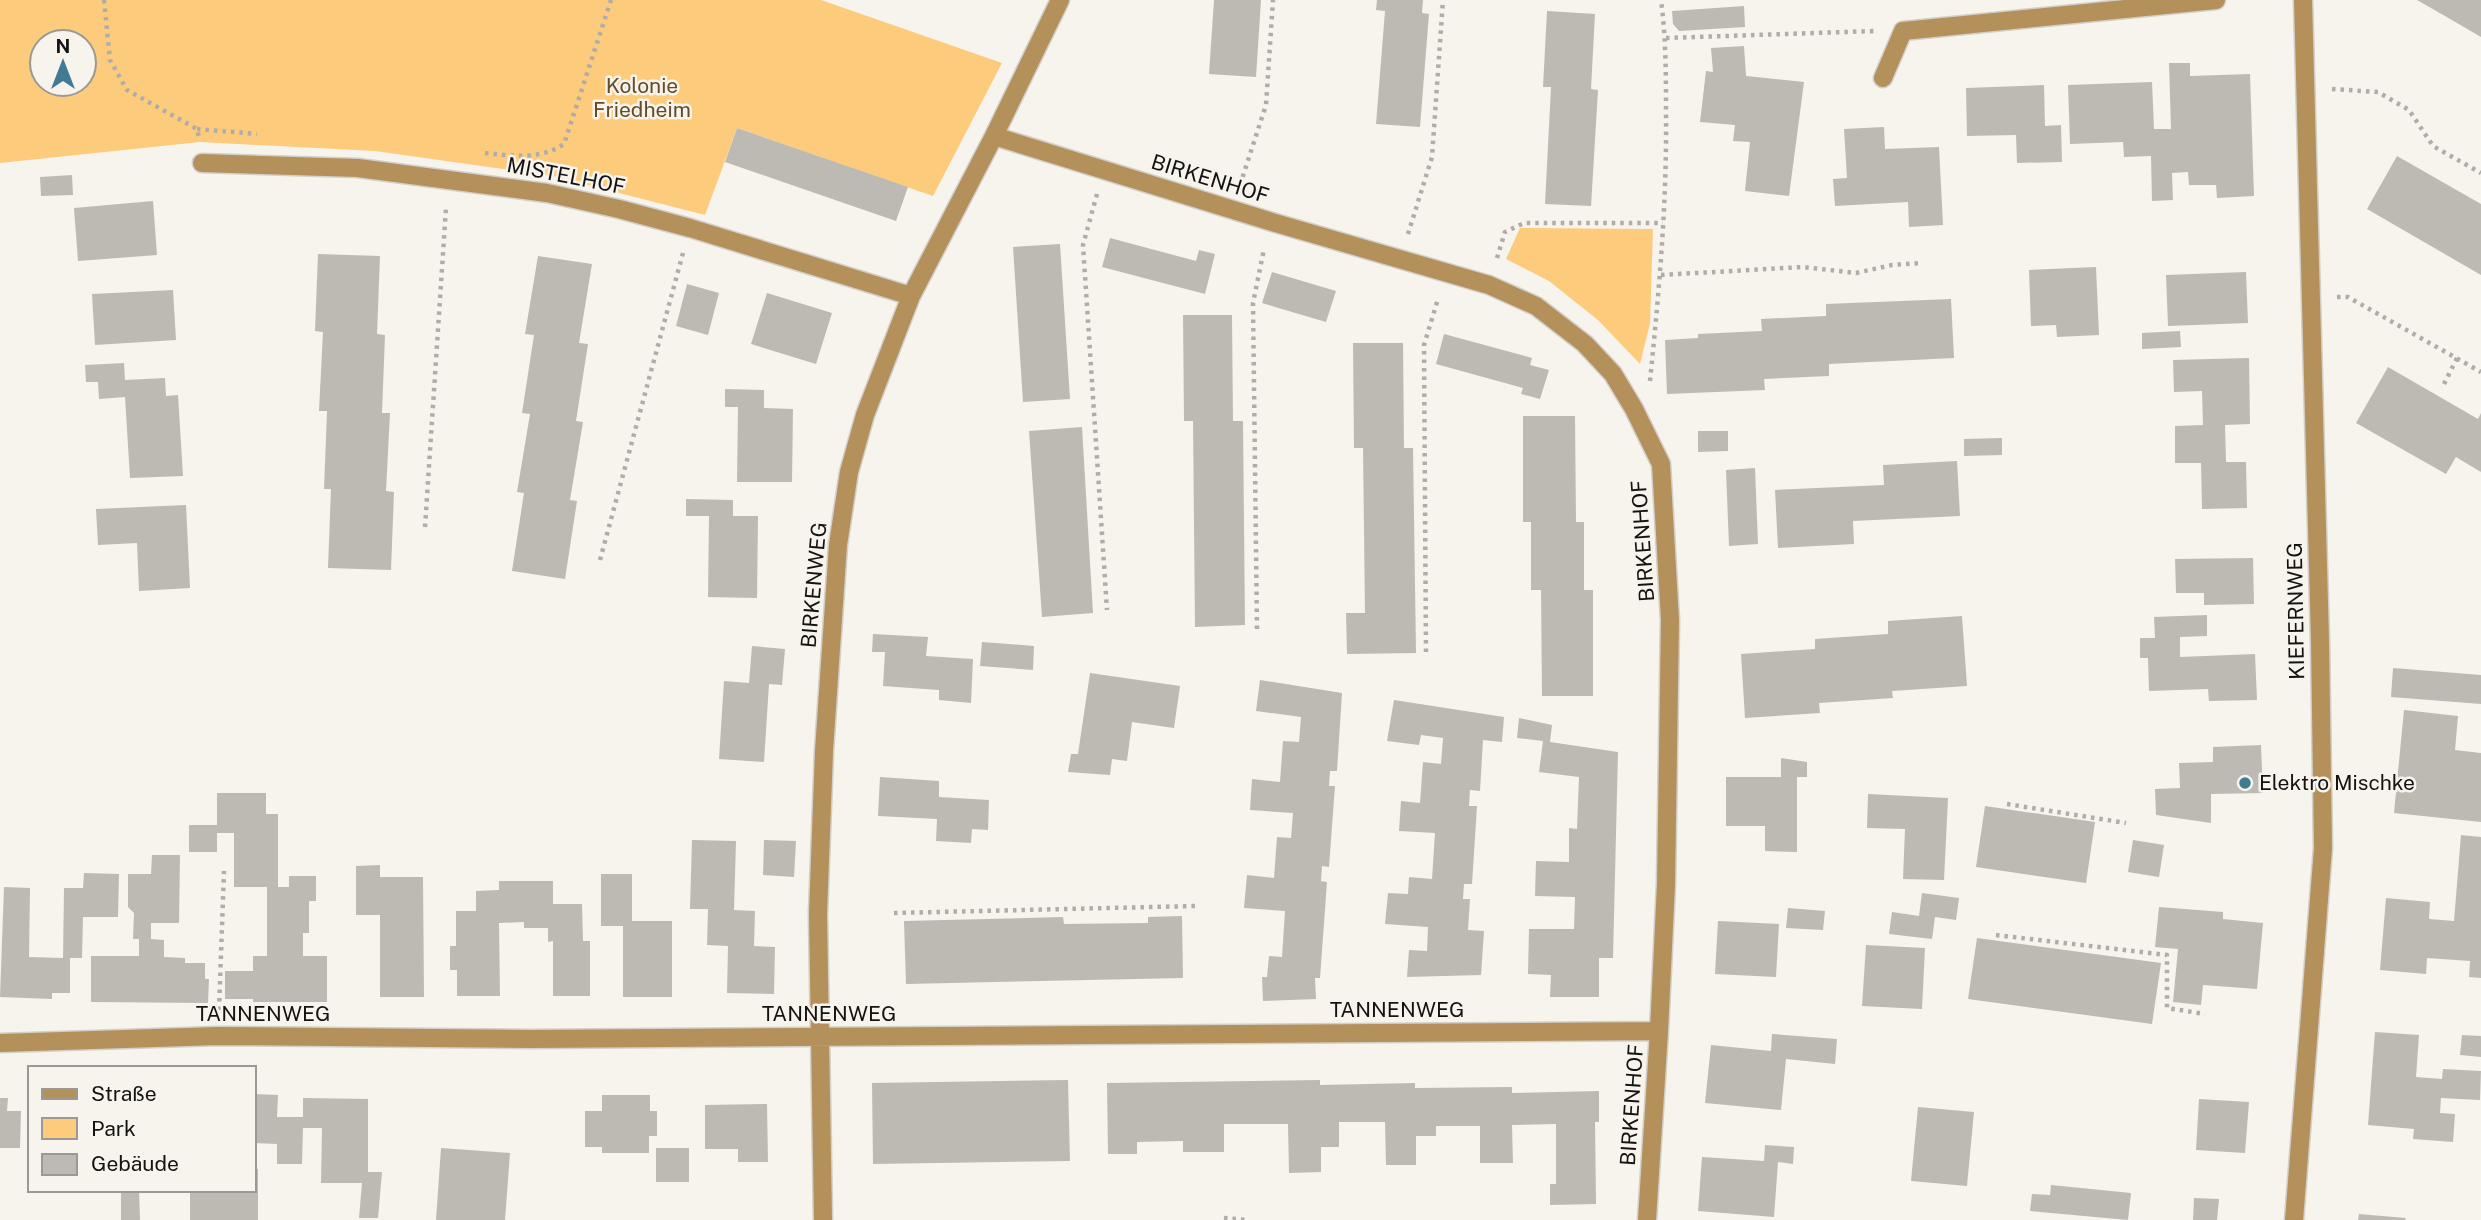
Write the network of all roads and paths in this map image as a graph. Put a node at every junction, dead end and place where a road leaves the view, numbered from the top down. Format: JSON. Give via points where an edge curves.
{"nodes":[{"id":1,"x":104,"y":0,"type":"edge"},
{"id":2,"x":611,"y":0,"type":"edge"},
{"id":3,"x":1060,"y":0,"type":"edge"},
{"id":4,"x":1273,"y":0,"type":"edge"},
{"id":5,"x":1443,"y":0,"type":"edge"},
{"id":6,"x":1661,"y":0,"type":"edge"},
{"id":7,"x":2216,"y":0,"type":"edge"},
{"id":8,"x":2303,"y":0,"type":"edge"},
{"id":9,"x":1903,"y":31,"type":"junction"},
{"id":10,"x":1666,"y":37,"type":"junction"},
{"id":11,"x":1883,"y":78,"type":"dead end"},
{"id":12,"x":2306,"y":86,"type":"junction"},
{"id":13,"x":197,"y":129,"type":"junction"},
{"id":14,"x":266,"y":135,"type":"dead end"},
{"id":15,"x":994,"y":136,"type":"junction"},
{"id":16,"x":484,"y":153,"type":"dead end"},
{"id":17,"x":202,"y":163,"type":"joint"},
{"id":18,"x":1104,"y":170,"type":"junction"},
{"id":19,"x":2481,"y":173,"type":"edge"},
{"id":20,"x":448,"y":179,"type":"junction"},
{"id":21,"x":1233,"y":210,"type":"junction"},
{"id":22,"x":1272,"y":222,"type":"junction"},
{"id":23,"x":1663,"y":223,"type":"junction"},
{"id":24,"x":690,"y":229,"type":"junction"},
{"id":25,"x":1401,"y":259,"type":"junction"},
{"id":26,"x":1921,"y":263,"type":"dead end"},
{"id":27,"x":1447,"y":272,"type":"junction"},
{"id":28,"x":1661,"y":275,"type":"junction"},
{"id":29,"x":1489,"y":285,"type":"junction"},
{"id":30,"x":911,"y":296,"type":"junction"},
{"id":31,"x":2311,"y":297,"type":"junction"},
{"id":32,"x":2456,"y":358,"type":"junction"},
{"id":33,"x":2481,"y":372,"type":"edge"},
{"id":34,"x":2444,"y":384,"type":"dead end"},
{"id":35,"x":1634,"y":409,"type":"junction"},
{"id":36,"x":425,"y":527,"type":"dead end"},
{"id":37,"x":600,"y":560,"type":"dead end"},
{"id":38,"x":1107,"y":610,"type":"dead end"},
{"id":39,"x":1257,"y":629,"type":"dead end"},
{"id":40,"x":1426,"y":652,"type":"dead end"},
{"id":41,"x":2007,"y":804,"type":"dead end"},
{"id":42,"x":2126,"y":823,"type":"dead end"},
{"id":43,"x":223,"y":871,"type":"dead end"},
{"id":44,"x":1195,"y":906,"type":"dead end"},
{"id":45,"x":894,"y":913,"type":"dead end"},
{"id":46,"x":1997,"y":935,"type":"dead end"},
{"id":47,"x":2205,"y":1014,"type":"dead end"},
{"id":48,"x":1660,"y":1031,"type":"junction"},
{"id":49,"x":218,"y":1036,"type":"junction"},
{"id":50,"x":820,"y":1036,"type":"junction"},
{"id":51,"x":0,"y":1043,"type":"edge"},
{"id":52,"x":1224,"y":1218,"type":"edge"},
{"id":53,"x":823,"y":1220,"type":"edge"},
{"id":54,"x":1247,"y":1220,"type":"edge"},
{"id":55,"x":1647,"y":1220,"type":"edge"},
{"id":56,"x":2294,"y":1220,"type":"edge"}],
"edges":[{"from":1,"to":13,"type":"path","via":[[110,60],[127,90]]},
{"from":2,"to":16,"type":"path","via":[[564,144],[551,153],[525,157]]},
{"from":3,"to":15,"type":"street","name":"BIRKENWEG"},
{"from":4,"to":21,"type":"path","via":[[1266,105]]},
{"from":5,"to":25,"type":"path","via":[[1432,157]]},
{"from":6,"to":10,"type":"path"},
{"from":7,"to":9,"type":"street"},
{"from":8,"to":12,"type":"street","name":"KIEFERNWEG"},
{"from":9,"to":10,"type":"path"},
{"from":9,"to":11,"type":"street"},
{"from":10,"to":23,"type":"path"},
{"from":12,"to":19,"type":"path","via":[[2378,92],[2409,110],[2433,146]]},
{"from":12,"to":31,"type":"street","name":"KIEFERNWEG"},
{"from":13,"to":14,"type":"path"},
{"from":13,"to":17,"type":"path"},
{"from":15,"to":18,"type":"street","name":"BIRKENHOF"},
{"from":15,"to":30,"type":"street","name":"BIRKENWEG"},
{"from":17,"to":20,"type":"street","name":"MISTELHOF","via":[[358,167]]},
{"from":18,"to":21,"type":"street","name":"BIRKENHOF"},
{"from":18,"to":38,"type":"path","via":[[1083,245]]},
{"from":20,"to":24,"type":"street","name":"MISTELHOF","via":[[547,193]]},
{"from":20,"to":36,"type":"path"},
{"from":21,"to":22,"type":"street","name":"BIRKENHOF"},
{"from":22,"to":25,"type":"street","name":"BIRKENHOF"},
{"from":22,"to":39,"type":"path","via":[[1254,303]]},
{"from":23,"to":28,"type":"path"},
{"from":23,"to":29,"type":"path","via":[[1524,223],[1505,232]]},
{"from":24,"to":30,"type":"street","name":"MISTELHOF"},
{"from":24,"to":37,"type":"path"},
{"from":25,"to":27,"type":"street","name":"BIRKENHOF"},
{"from":26,"to":28,"type":"path","via":[[1856,273],[1803,267]]},
{"from":27,"to":29,"type":"street","name":"BIRKENHOF"},
{"from":27,"to":40,"type":"path","via":[[1424,345]]},
{"from":28,"to":35,"type":"path","via":[[1650,384]]},
{"from":29,"to":35,"type":"street","name":"BIRKENHOF","via":[[1536,306],[1586,344],[1613,374]]},
{"from":30,"to":50,"type":"street","name":"BIRKENWEG","via":[[864,415],[849,472],[838,545],[818,914]]},
{"from":31,"to":32,"type":"path","via":[[2348,297]]},
{"from":31,"to":56,"type":"street","name":"KIEFERNWEG","via":[[2323,848]]},
{"from":32,"to":33,"type":"path"},
{"from":32,"to":34,"type":"path"},
{"from":35,"to":48,"type":"street","name":"BIRKENHOF","via":[[1661,464],[1670,620]]},
{"from":41,"to":42,"type":"path"},
{"from":43,"to":49,"type":"path"},
{"from":44,"to":45,"type":"path"},
{"from":46,"to":47,"type":"path","via":[[2167,955],[2167,1008]]},
{"from":48,"to":50,"type":"street","name":"TANNENWEG"},
{"from":48,"to":55,"type":"street","name":"BIRKENHOF"},
{"from":49,"to":50,"type":"street","name":"TANNENWEG"},
{"from":49,"to":51,"type":"street","name":"TANNENWEG"},
{"from":50,"to":53,"type":"street","name":"BIRKENWEG"},
{"from":52,"to":54,"type":"path"}]}
